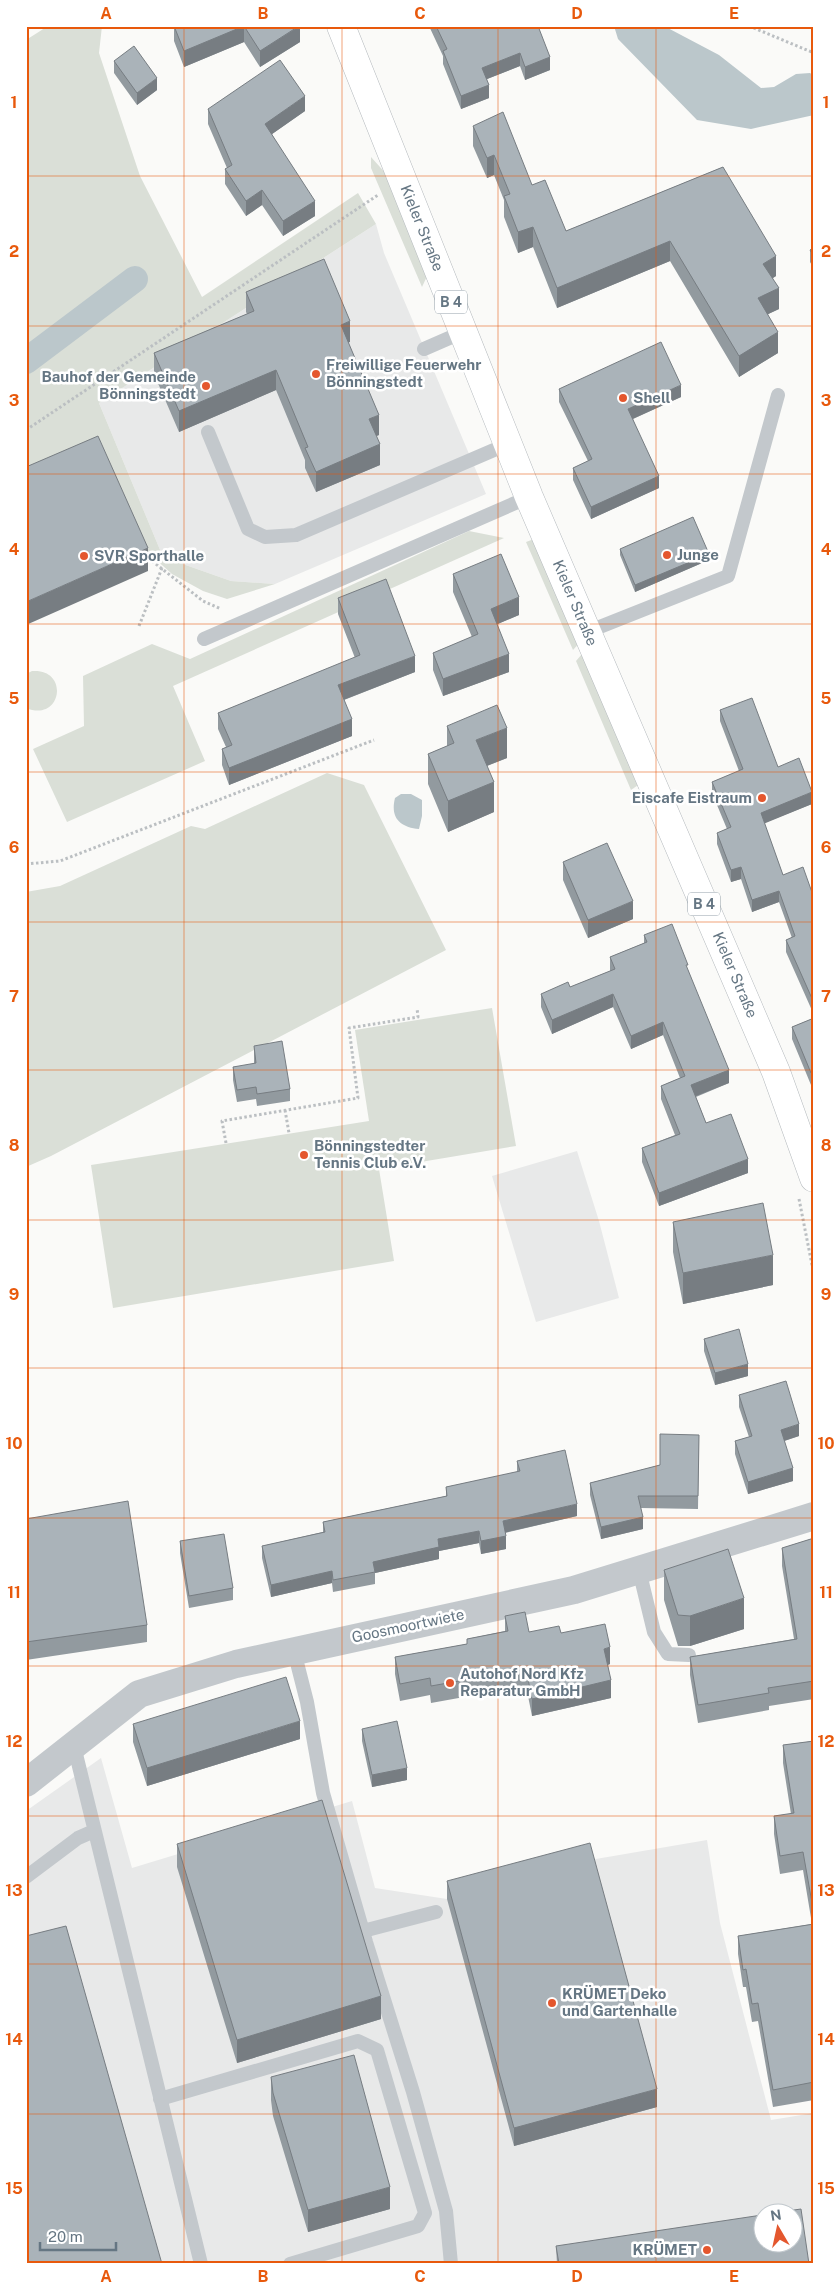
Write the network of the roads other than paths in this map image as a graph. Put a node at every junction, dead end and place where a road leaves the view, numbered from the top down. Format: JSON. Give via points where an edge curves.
{"nodes":[{"id":1,"x":341,"y":26,"type":"edge"},
{"id":2,"x":463,"y":332,"type":"junction"},
{"id":3,"x":424,"y":349,"type":"dead end"},
{"id":4,"x":778,"y":395,"type":"dead end"},
{"id":5,"x":208,"y":432,"type":"dead end"},
{"id":6,"x":508,"y":444,"type":"junction"},
{"id":7,"x":529,"y":497,"type":"junction"},
{"id":8,"x":587,"y":632,"type":"junction"},
{"id":9,"x":204,"y":639,"type":"dead end"},
{"id":10,"x":814,"y":1178,"type":"edge"},
{"id":11,"x":814,"y":1516,"type":"edge"},
{"id":12,"x":639,"y":1570,"type":"junction"},
{"id":13,"x":294,"y":1651,"type":"junction"},
{"id":14,"x":689,"y":1655,"type":"edge"},
{"id":15,"x":74,"y":1746,"type":"junction"},
{"id":16,"x":26,"y":1783,"type":"edge"},
{"id":17,"x":94,"y":1831,"type":"junction"},
{"id":18,"x":26,"y":1876,"type":"edge"},
{"id":19,"x":436,"y":1912,"type":"dead end"},
{"id":20,"x":363,"y":1932,"type":"junction"},
{"id":21,"x":160,"y":2099,"type":"junction"},
{"id":22,"x":201,"y":2264,"type":"edge"},
{"id":23,"x":290,"y":2264,"type":"edge"},
{"id":24,"x":451,"y":2264,"type":"edge"}],
"edges":[{"from":1,"to":2,"type":"main road","name":"Kieler Straße","number":"B 4"},
{"from":2,"to":3,"type":"lane"},
{"from":2,"to":6,"type":"main road","name":"Kieler Straße","number":"B 4"},
{"from":4,"to":8,"type":"lane","via":[[728,576]]},
{"from":5,"to":6,"type":"lane","via":[[248,529],[265,537],[296,535]]},
{"from":6,"to":7,"type":"main road","name":"Kieler Straße","number":"B 4"},
{"from":7,"to":8,"type":"main road","name":"Kieler Straße","number":"B 4"},
{"from":7,"to":9,"type":"lane"},
{"from":8,"to":10,"type":"main road","name":"Kieler Straße","number":"B 4","via":[[776,1072]]},
{"from":11,"to":12,"type":"street","name":"Goosmoortwiete"},
{"from":12,"to":13,"type":"street","name":"Goosmoortwiete","via":[[574,1590]]},
{"from":12,"to":14,"type":"lane","via":[[654,1632],[668,1654]]},
{"from":13,"to":15,"type":"street","name":"Goosmoortwiete","via":[[236,1664],[139,1694]]},
{"from":13,"to":20,"type":"lane","via":[[307,1702],[323,1793]]},
{"from":15,"to":16,"type":"street","name":"Goosmoortwiete"},
{"from":15,"to":17,"type":"lane"},
{"from":17,"to":18,"type":"lane","via":[[78,1838]]},
{"from":17,"to":21,"type":"lane"},
{"from":19,"to":20,"type":"lane"},
{"from":20,"to":24,"type":"lane","via":[[414,2092],[446,2211]]},
{"from":21,"to":22,"type":"lane"},
{"from":21,"to":23,"type":"lane","via":[[358,2040],[377,2050],[425,2213],[418,2226]]}]}
